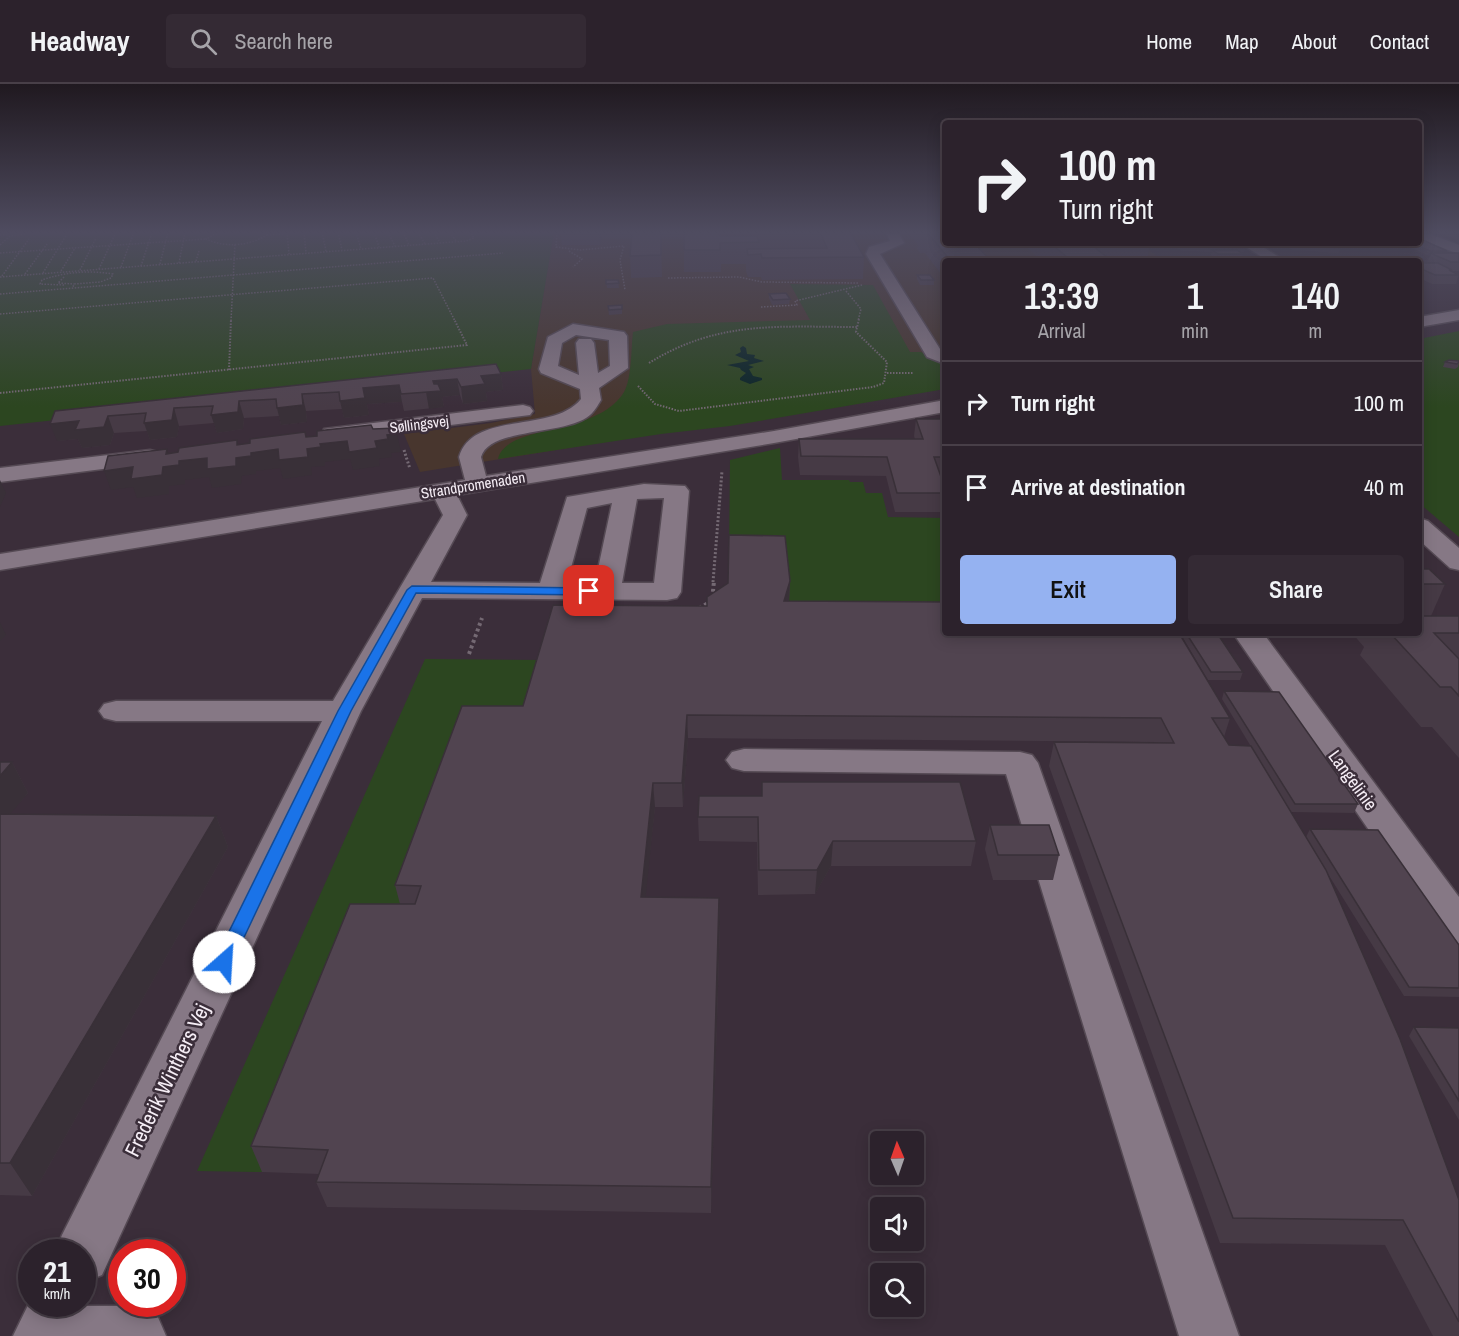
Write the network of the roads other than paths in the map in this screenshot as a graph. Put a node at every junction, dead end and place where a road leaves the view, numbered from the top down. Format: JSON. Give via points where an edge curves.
{"nodes":[{"id":1,"x":894,"y":290,"type":"edge"},
{"id":2,"x":1459,"y":315,"type":"edge"},
{"id":3,"x":1422,"y":321,"type":"edge"},
{"id":4,"x":917,"y":329,"type":"junction"},
{"id":5,"x":936,"y":329,"type":"dead end"},
{"id":6,"x":585,"y":343,"type":"dead end"},
{"id":7,"x":942,"y":357,"type":"edge"},
{"id":8,"x":942,"y":407,"type":"edge"},
{"id":9,"x":523,"y":411,"type":"dead end"},
{"id":10,"x":308,"y":437,"type":"edge"},
{"id":11,"x":169,"y":454,"type":"edge"},
{"id":12,"x":0,"y":475,"type":"edge"},
{"id":13,"x":460,"y":487,"type":"junction"},
{"id":14,"x":626,"y":494,"type":"junction"},
{"id":15,"x":1422,"y":529,"type":"edge"},
{"id":16,"x":1459,"y":561,"type":"edge"},
{"id":17,"x":0,"y":562,"type":"edge"},
{"id":18,"x":412,"y":590,"type":"junction"},
{"id":19,"x":551,"y":591,"type":"junction"},
{"id":20,"x":607,"y":591,"type":"junction"},
{"id":21,"x":1250,"y":636,"type":"edge"},
{"id":22,"x":116,"y":711,"type":"dead end"},
{"id":23,"x":344,"y":711,"type":"junction"},
{"id":24,"x":744,"y":760,"type":"dead end"},
{"id":25,"x":1459,"y":928,"type":"edge"},
{"id":26,"x":90,"y":1239,"type":"edge"},
{"id":27,"x":49,"y":1325,"type":"edge"},
{"id":28,"x":136,"y":1336,"type":"edge"},
{"id":29,"x":1209,"y":1336,"type":"edge"}],
"edges":[{"from":1,"to":4,"type":"street"},
{"from":2,"to":3,"type":"street"},
{"from":4,"to":5,"type":"street"},
{"from":4,"to":7,"type":"street","via":[[933,353]]},
{"from":6,"to":13,"type":"street","via":[[589,407],[553,423],[506,432],[478,443],[471,451]]},
{"from":8,"to":13,"type":"street","name":"Strandpromenaden"},
{"from":9,"to":10,"type":"street","name":"Søllingsvej"},
{"from":11,"to":12,"type":"street"},
{"from":13,"to":17,"type":"street","name":"Strandpromenaden"},
{"from":13,"to":18,"type":"street","name":"Frederik Winthers Vej","via":[[455,515]]},
{"from":14,"to":19,"type":"street","via":[[576,502]]},
{"from":14,"to":20,"type":"street"},
{"from":14,"to":20,"type":"street","via":[[677,491],[667,592]]},
{"from":15,"to":16,"type":"street"},
{"from":18,"to":19,"type":"street"},
{"from":18,"to":23,"type":"street","name":"Frederik Winthers Vej"},
{"from":19,"to":20,"type":"street"},
{"from":21,"to":25,"type":"street","name":"Langelinie"},
{"from":22,"to":23,"type":"street"},
{"from":23,"to":26,"type":"street","name":"Frederik Winthers Vej"},
{"from":24,"to":29,"type":"street","via":[[1020,762]]},
{"from":27,"to":28,"type":"street"}]}
